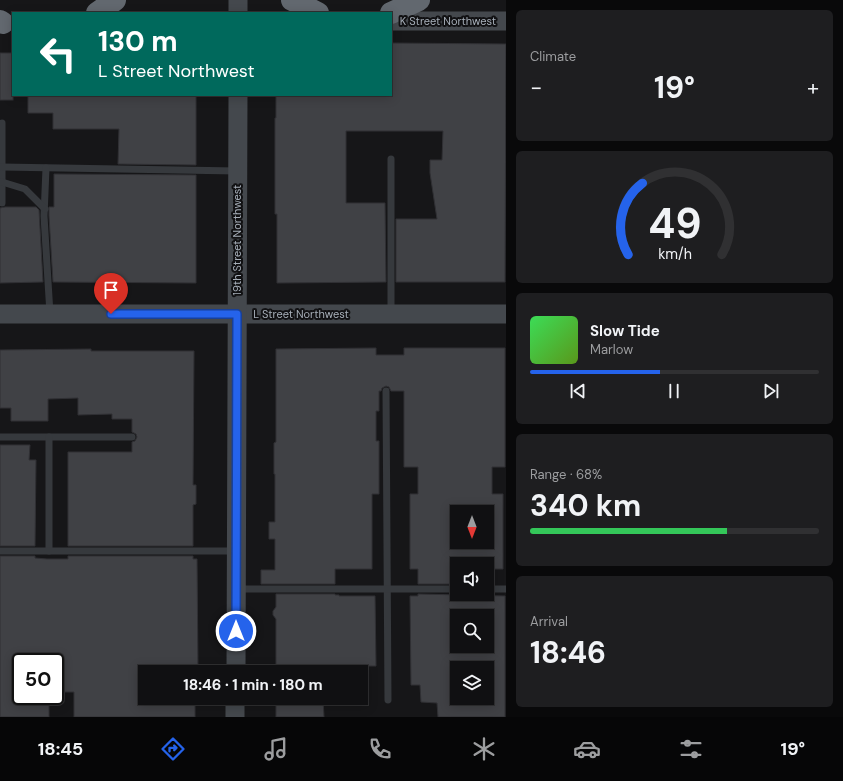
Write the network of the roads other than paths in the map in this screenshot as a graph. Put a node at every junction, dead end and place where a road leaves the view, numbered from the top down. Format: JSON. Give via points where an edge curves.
{"nodes":[{"id":1,"x":115,"y":0,"type":"edge"},
{"id":2,"x":238,"y":0,"type":"edge"},
{"id":3,"x":292,"y":0,"type":"edge"},
{"id":4,"x":419,"y":0,"type":"edge"},
{"id":5,"x":98,"y":12,"type":"edge"},
{"id":6,"x":238,"y":12,"type":"edge"},
{"id":7,"x":316,"y":12,"type":"edge"},
{"id":8,"x":392,"y":13,"type":"edge"},
{"id":9,"x":392,"y":21,"type":"edge"},
{"id":10,"x":506,"y":21,"type":"edge"},
{"id":11,"x":238,"y":96,"type":"edge"},
{"id":12,"x":2,"y":123,"type":"dead end"},
{"id":13,"x":391,"y":159,"type":"dead end"},
{"id":14,"x":2,"y":167,"type":"junction"},
{"id":15,"x":46,"y":168,"type":"junction"},
{"id":16,"x":237,"y":171,"type":"junction"},
{"id":17,"x":2,"y":182,"type":"junction"},
{"id":18,"x":2,"y":203,"type":"dead end"},
{"id":19,"x":45,"y":209,"type":"junction"},
{"id":20,"x":0,"y":314,"type":"edge"},
{"id":21,"x":29,"y":314,"type":"junction"},
{"id":22,"x":50,"y":314,"type":"junction"},
{"id":23,"x":237,"y":314,"type":"junction"},
{"id":24,"x":391,"y":314,"type":"junction"},
{"id":25,"x":506,"y":314,"type":"edge"},
{"id":26,"x":0,"y":326,"type":"edge"},
{"id":27,"x":386,"y":391,"type":"dead end"},
{"id":28,"x":0,"y":437,"type":"edge"},
{"id":29,"x":49,"y":437,"type":"junction"},
{"id":30,"x":132,"y":437,"type":"dead end"},
{"id":31,"x":0,"y":551,"type":"edge"},
{"id":32,"x":49,"y":551,"type":"junction"},
{"id":33,"x":236,"y":551,"type":"junction"},
{"id":34,"x":386,"y":588,"type":"junction"},
{"id":35,"x":236,"y":589,"type":"junction"},
{"id":36,"x":450,"y":589,"type":"edge"},
{"id":37,"x":494,"y":589,"type":"edge"},
{"id":38,"x":506,"y":589,"type":"edge"},
{"id":39,"x":236,"y":665,"type":"edge"},
{"id":40,"x":388,"y":700,"type":"dead end"},
{"id":41,"x":236,"y":705,"type":"edge"},
{"id":42,"x":235,"y":717,"type":"edge"}],
"edges":[{"from":1,"to":5,"type":"highway"},
{"from":2,"to":6,"type":"main road"},
{"from":3,"to":7,"type":"highway"},
{"from":4,"to":8,"type":"highway"},
{"from":9,"to":10,"type":"main road","name":"K Street Northwest"},
{"from":11,"to":16,"type":"main road","name":"19th Street Northwest"},
{"from":12,"to":14,"type":"lane"},
{"from":13,"to":24,"type":"lane"},
{"from":14,"to":15,"type":"lane"},
{"from":14,"to":17,"type":"lane"},
{"from":15,"to":16,"type":"lane"},
{"from":15,"to":19,"type":"lane"},
{"from":16,"to":23,"type":"main road","name":"19th Street Northwest"},
{"from":17,"to":18,"type":"lane"},
{"from":17,"to":19,"type":"lane","via":[[25,188]]},
{"from":19,"to":22,"type":"lane"},
{"from":20,"to":21,"type":"main road","name":"L Street Northwest"},
{"from":21,"to":22,"type":"main road","name":"L Street Northwest"},
{"from":21,"to":26,"type":"main road"},
{"from":22,"to":23,"type":"main road","name":"L Street Northwest"},
{"from":23,"to":24,"type":"main road","name":"L Street Northwest"},
{"from":23,"to":33,"type":"main road","name":"19th Street Northwest"},
{"from":24,"to":25,"type":"main road","name":"L Street Northwest"},
{"from":27,"to":34,"type":"lane"},
{"from":28,"to":29,"type":"lane"},
{"from":29,"to":30,"type":"lane"},
{"from":29,"to":32,"type":"lane"},
{"from":31,"to":32,"type":"lane"},
{"from":32,"to":33,"type":"lane"},
{"from":33,"to":35,"type":"main road","name":"19th Street Northwest"},
{"from":34,"to":35,"type":"lane"},
{"from":34,"to":36,"type":"lane"},
{"from":34,"to":40,"type":"lane"},
{"from":35,"to":39,"type":"main road","name":"19th Street Northwest"},
{"from":37,"to":38,"type":"lane"},
{"from":41,"to":42,"type":"main road"}]}
